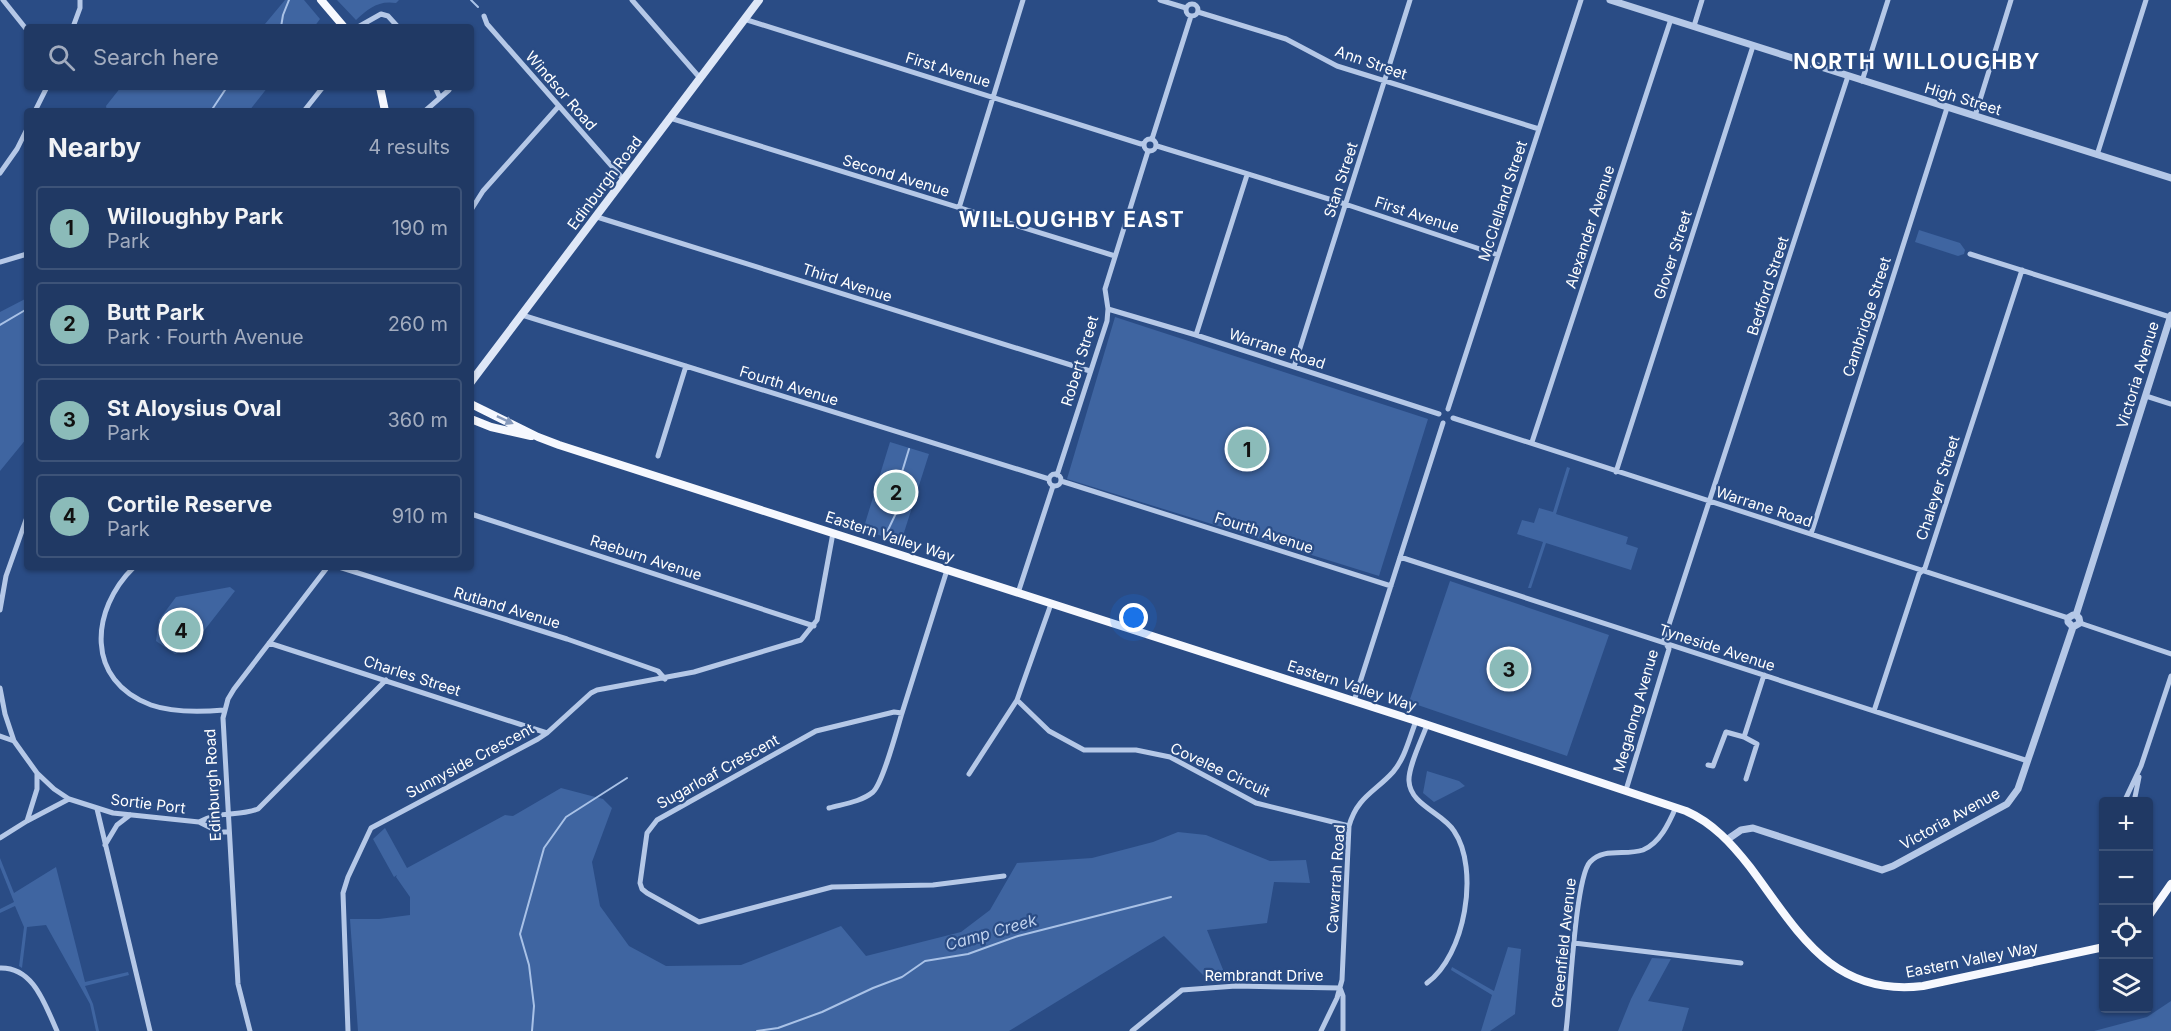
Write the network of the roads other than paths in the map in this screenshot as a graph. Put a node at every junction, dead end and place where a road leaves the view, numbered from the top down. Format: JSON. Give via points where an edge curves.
{"nodes":[{"id":1,"x":3,"y":0,"type":"edge"},
{"id":2,"x":80,"y":0,"type":"edge"},
{"id":3,"x":321,"y":0,"type":"edge"},
{"id":4,"x":632,"y":0,"type":"edge"},
{"id":5,"x":759,"y":0,"type":"edge"},
{"id":6,"x":1023,"y":0,"type":"edge"},
{"id":7,"x":1160,"y":0,"type":"edge"},
{"id":8,"x":1410,"y":0,"type":"edge"},
{"id":9,"x":1581,"y":0,"type":"edge"},
{"id":10,"x":1610,"y":0,"type":"edge"},
{"id":11,"x":1702,"y":0,"type":"edge"},
{"id":12,"x":1888,"y":0,"type":"edge"},
{"id":13,"x":2011,"y":0,"type":"edge"},
{"id":14,"x":2146,"y":0,"type":"edge"},
{"id":15,"x":1195,"y":2,"type":"edge"},
{"id":16,"x":1186,"y":8,"type":"junction"},
{"id":17,"x":1198,"y":12,"type":"junction"},
{"id":18,"x":484,"y":16,"type":"dead end"},
{"id":19,"x":1191,"y":16,"type":"junction"},
{"id":20,"x":372,"y":19,"type":"junction"},
{"id":21,"x":744,"y":19,"type":"junction"},
{"id":22,"x":1671,"y":20,"type":"junction"},
{"id":23,"x":74,"y":24,"type":"edge"},
{"id":24,"x":341,"y":24,"type":"edge"},
{"id":25,"x":363,"y":24,"type":"edge"},
{"id":26,"x":370,"y":24,"type":"edge"},
{"id":27,"x":395,"y":24,"type":"edge"},
{"id":28,"x":24,"y":26,"type":"edge"},
{"id":29,"x":1694,"y":26,"type":"junction"},
{"id":30,"x":1753,"y":46,"type":"junction"},
{"id":31,"x":1848,"y":76,"type":"junction"},
{"id":32,"x":700,"y":78,"type":"junction"},
{"id":33,"x":1385,"y":81,"type":"junction"},
{"id":34,"x":1862,"y":81,"type":"junction"},
{"id":35,"x":46,"y":90,"type":"edge"},
{"id":36,"x":320,"y":90,"type":"edge"},
{"id":37,"x":381,"y":90,"type":"edge"},
{"id":38,"x":436,"y":90,"type":"edge"},
{"id":39,"x":449,"y":90,"type":"dead end"},
{"id":40,"x":993,"y":96,"type":"junction"},
{"id":41,"x":440,"y":98,"type":"junction"},
{"id":42,"x":558,"y":107,"type":"junction"},
{"id":43,"x":36,"y":108,"type":"edge"},
{"id":44,"x":306,"y":108,"type":"edge"},
{"id":45,"x":384,"y":108,"type":"edge"},
{"id":46,"x":428,"y":108,"type":"edge"},
{"id":47,"x":1947,"y":108,"type":"junction"},
{"id":48,"x":1975,"y":116,"type":"junction"},
{"id":49,"x":670,"y":118,"type":"junction"},
{"id":50,"x":1539,"y":129,"type":"junction"},
{"id":51,"x":24,"y":135,"type":"edge"},
{"id":52,"x":1152,"y":139,"type":"junction"},
{"id":53,"x":1144,"y":143,"type":"junction"},
{"id":54,"x":1156,"y":146,"type":"junction"},
{"id":55,"x":1148,"y":151,"type":"junction"},
{"id":56,"x":2097,"y":155,"type":"junction"},
{"id":57,"x":0,"y":173,"type":"edge"},
{"id":58,"x":1247,"y":175,"type":"junction"},
{"id":59,"x":2171,"y":178,"type":"edge"},
{"id":60,"x":624,"y":180,"type":"junction"},
{"id":61,"x":1345,"y":204,"type":"junction"},
{"id":62,"x":474,"y":205,"type":"edge"},
{"id":63,"x":959,"y":208,"type":"junction"},
{"id":64,"x":597,"y":217,"type":"junction"},
{"id":65,"x":1970,"y":254,"type":"dead end"},
{"id":66,"x":24,"y":255,"type":"edge"},
{"id":67,"x":1498,"y":255,"type":"junction"},
{"id":68,"x":1115,"y":256,"type":"junction"},
{"id":69,"x":0,"y":262,"type":"edge"},
{"id":70,"x":2022,"y":270,"type":"junction"},
{"id":71,"x":1108,"y":309,"type":"junction"},
{"id":72,"x":522,"y":315,"type":"junction"},
{"id":73,"x":2171,"y":316,"type":"edge"},
{"id":74,"x":1196,"y":335,"type":"junction"},
{"id":75,"x":686,"y":366,"type":"junction"},
{"id":76,"x":1294,"y":367,"type":"junction"},
{"id":77,"x":1090,"y":371,"type":"junction"},
{"id":78,"x":474,"y":378,"type":"edge"},
{"id":79,"x":2146,"y":396,"type":"junction"},
{"id":80,"x":2171,"y":404,"type":"edge"},
{"id":81,"x":474,"y":405,"type":"edge"},
{"id":82,"x":1448,"y":409,"type":"junction"},
{"id":83,"x":1439,"y":414,"type":"junction"},
{"id":84,"x":1453,"y":418,"type":"junction"},
{"id":85,"x":474,"y":420,"type":"edge"},
{"id":86,"x":1443,"y":423,"type":"junction"},
{"id":87,"x":538,"y":437,"type":"junction"},
{"id":88,"x":1532,"y":442,"type":"junction"},
{"id":89,"x":658,"y":456,"type":"dead end"},
{"id":90,"x":1616,"y":472,"type":"junction"},
{"id":91,"x":1057,"y":475,"type":"junction"},
{"id":92,"x":1049,"y":479,"type":"junction"},
{"id":93,"x":1061,"y":481,"type":"junction"},
{"id":94,"x":1053,"y":486,"type":"junction"},
{"id":95,"x":1710,"y":502,"type":"junction"},
{"id":96,"x":474,"y":515,"type":"edge"},
{"id":97,"x":24,"y":524,"type":"edge"},
{"id":98,"x":833,"y":533,"type":"junction"},
{"id":99,"x":1810,"y":534,"type":"junction"},
{"id":100,"x":1400,"y":557,"type":"junction"},
{"id":101,"x":131,"y":570,"type":"edge"},
{"id":102,"x":324,"y":570,"type":"edge"},
{"id":103,"x":348,"y":570,"type":"edge"},
{"id":104,"x":947,"y":570,"type":"junction"},
{"id":105,"x":1922,"y":571,"type":"junction"},
{"id":106,"x":1390,"y":586,"type":"junction"},
{"id":107,"x":1018,"y":593,"type":"junction"},
{"id":108,"x":1051,"y":604,"type":"junction"},
{"id":109,"x":0,"y":610,"type":"edge"},
{"id":110,"x":2076,"y":615,"type":"junction"},
{"id":111,"x":2068,"y":618,"type":"junction"},
{"id":112,"x":2076,"y":625,"type":"junction"},
{"id":113,"x":814,"y":626,"type":"junction"},
{"id":114,"x":269,"y":644,"type":"junction"},
{"id":115,"x":1666,"y":644,"type":"junction"},
{"id":116,"x":2171,"y":654,"type":"edge"},
{"id":117,"x":1764,"y":675,"type":"junction"},
{"id":118,"x":2171,"y":676,"type":"edge"},
{"id":119,"x":665,"y":679,"type":"junction"},
{"id":120,"x":386,"y":680,"type":"junction"},
{"id":121,"x":0,"y":688,"type":"edge"},
{"id":122,"x":1017,"y":700,"type":"junction"},
{"id":123,"x":1354,"y":701,"type":"junction"},
{"id":124,"x":224,"y":710,"type":"junction"},
{"id":125,"x":1874,"y":711,"type":"junction"},
{"id":126,"x":902,"y":713,"type":"junction"},
{"id":127,"x":5,"y":714,"type":"junction"},
{"id":128,"x":0,"y":719,"type":"edge"},
{"id":129,"x":1416,"y":721,"type":"junction"},
{"id":130,"x":1427,"y":725,"type":"junction"},
{"id":131,"x":547,"y":733,"type":"junction"},
{"id":132,"x":0,"y":736,"type":"edge"},
{"id":133,"x":1744,"y":737,"type":"junction"},
{"id":134,"x":14,"y":741,"type":"junction"},
{"id":135,"x":2028,"y":761,"type":"junction"},
{"id":136,"x":1708,"y":765,"type":"dead end"},
{"id":137,"x":2141,"y":766,"type":"junction"},
{"id":138,"x":37,"y":773,"type":"junction"},
{"id":139,"x":969,"y":774,"type":"dead end"},
{"id":140,"x":1746,"y":780,"type":"dead end"},
{"id":141,"x":1626,"y":790,"type":"junction"},
{"id":142,"x":2126,"y":797,"type":"edge"},
{"id":143,"x":2135,"y":797,"type":"edge"},
{"id":144,"x":69,"y":799,"type":"junction"},
{"id":145,"x":1676,"y":807,"type":"junction"},
{"id":146,"x":829,"y":808,"type":"dead end"},
{"id":147,"x":97,"y":809,"type":"junction"},
{"id":148,"x":228,"y":813,"type":"junction"},
{"id":149,"x":130,"y":815,"type":"junction"},
{"id":150,"x":27,"y":820,"type":"junction"},
{"id":151,"x":199,"y":822,"type":"junction"},
{"id":152,"x":1349,"y":826,"type":"junction"},
{"id":153,"x":228,"y":832,"type":"junction"},
{"id":154,"x":0,"y":838,"type":"edge"},
{"id":155,"x":1728,"y":839,"type":"junction"},
{"id":156,"x":105,"y":845,"type":"junction"},
{"id":157,"x":1004,"y":876,"type":"dead end"},
{"id":158,"x":2171,"y":884,"type":"edge"},
{"id":159,"x":2153,"y":910,"type":"edge"},
{"id":160,"x":1574,"y":943,"type":"junction"},
{"id":161,"x":2099,"y":947,"type":"edge"},
{"id":162,"x":1741,"y":963,"type":"dead end"},
{"id":163,"x":0,"y":968,"type":"edge"},
{"id":164,"x":1427,"y":982,"type":"dead end"},
{"id":165,"x":1340,"y":988,"type":"junction"},
{"id":166,"x":57,"y":1031,"type":"edge"},
{"id":167,"x":150,"y":1031,"type":"edge"},
{"id":168,"x":250,"y":1031,"type":"edge"},
{"id":169,"x":348,"y":1031,"type":"edge"},
{"id":170,"x":1132,"y":1031,"type":"edge"},
{"id":171,"x":1321,"y":1031,"type":"edge"},
{"id":172,"x":1343,"y":1031,"type":"edge"},
{"id":173,"x":1566,"y":1031,"type":"edge"}],
"edges":[{"from":1,"to":28,"type":"street"},
{"from":2,"to":23,"type":"street"},
{"from":3,"to":24,"type":"main road"},
{"from":4,"to":32,"type":"street"},
{"from":5,"to":21,"type":"main road","name":"Edinburgh Road"},
{"from":6,"to":40,"type":"street"},
{"from":7,"to":16,"type":"street"},
{"from":8,"to":33,"type":"street","name":"Stan Street"},
{"from":9,"to":50,"type":"street","name":"McClelland Street"},
{"from":10,"to":22,"type":"street","name":"High Street"},
{"from":11,"to":29,"type":"street"},
{"from":12,"to":34,"type":"street"},
{"from":13,"to":48,"type":"street"},
{"from":14,"to":56,"type":"street"},
{"from":15,"to":16,"type":"street"},
{"from":15,"to":17,"type":"street"},
{"from":16,"to":19,"type":"street"},
{"from":17,"to":19,"type":"street"},
{"from":17,"to":33,"type":"street","name":"Ann Street","via":[[1286,39],[1337,66]]},
{"from":18,"to":42,"type":"street","name":"Windsor Road"},
{"from":19,"to":52,"type":"street"},
{"from":20,"to":25,"type":"street"},
{"from":20,"to":26,"type":"street"},
{"from":20,"to":27,"type":"street","via":[[381,14]]},
{"from":21,"to":32,"type":"main road","name":"Edinburgh Road"},
{"from":21,"to":40,"type":"street","name":"First Avenue"},
{"from":22,"to":29,"type":"street","name":"High Street"},
{"from":22,"to":88,"type":"street","name":"Alexander Avenue"},
{"from":29,"to":30,"type":"street","name":"High Street"},
{"from":30,"to":31,"type":"street","name":"High Street"},
{"from":30,"to":90,"type":"street","name":"Glover Street"},
{"from":31,"to":34,"type":"street","name":"High Street"},
{"from":31,"to":95,"type":"street","name":"Bedford Street"},
{"from":32,"to":49,"type":"main road","name":"Edinburgh Road"},
{"from":33,"to":50,"type":"street","name":"Ann Street"},
{"from":33,"to":61,"type":"street","name":"Stan Street"},
{"from":34,"to":47,"type":"street","name":"High Street"},
{"from":35,"to":43,"type":"street"},
{"from":36,"to":44,"type":"street"},
{"from":37,"to":45,"type":"main road"},
{"from":38,"to":41,"type":"street"},
{"from":39,"to":41,"type":"street"},
{"from":40,"to":53,"type":"street","name":"First Avenue"},
{"from":40,"to":63,"type":"street"},
{"from":41,"to":46,"type":"street"},
{"from":42,"to":60,"type":"street","name":"Windsor Road"},
{"from":42,"to":62,"type":"street"},
{"from":47,"to":48,"type":"street","name":"High Street"},
{"from":47,"to":99,"type":"street","name":"Cambridge Street"},
{"from":48,"to":56,"type":"street","name":"High Street"},
{"from":49,"to":60,"type":"main road","name":"Edinburgh Road"},
{"from":49,"to":63,"type":"street","name":"Second Avenue"},
{"from":50,"to":67,"type":"street","name":"McClelland Street"},
{"from":51,"to":57,"type":"street"},
{"from":52,"to":53,"type":"street"},
{"from":52,"to":54,"type":"street"},
{"from":53,"to":55,"type":"street"},
{"from":54,"to":55,"type":"street"},
{"from":54,"to":58,"type":"street","name":"First Avenue"},
{"from":55,"to":68,"type":"street","name":"Robert Street"},
{"from":56,"to":59,"type":"street","name":"High Street"},
{"from":58,"to":61,"type":"street","name":"First Avenue"},
{"from":58,"to":74,"type":"street"},
{"from":60,"to":64,"type":"main road","name":"Edinburgh Road"},
{"from":61,"to":67,"type":"street","name":"First Avenue"},
{"from":61,"to":76,"type":"street","name":"Stan Street"},
{"from":63,"to":68,"type":"street","name":"Second Avenue"},
{"from":64,"to":72,"type":"main road","name":"Edinburgh Road"},
{"from":64,"to":77,"type":"street","name":"Third Avenue"},
{"from":65,"to":70,"type":"street"},
{"from":66,"to":69,"type":"street"},
{"from":67,"to":82,"type":"street","name":"McClelland Street"},
{"from":68,"to":71,"type":"street","name":"Robert Street","via":[[1105,289]]},
{"from":70,"to":73,"type":"street"},
{"from":70,"to":105,"type":"street","name":"Chaleyer Street"},
{"from":71,"to":74,"type":"street","name":"Warrane Road"},
{"from":71,"to":77,"type":"street","name":"Robert Street"},
{"from":72,"to":75,"type":"street","name":"Fourth Avenue"},
{"from":72,"to":78,"type":"main road","name":"Edinburgh Road"},
{"from":73,"to":79,"type":"street","name":"Victoria Avenue"},
{"from":74,"to":76,"type":"street","name":"Warrane Road"},
{"from":75,"to":89,"type":"street"},
{"from":75,"to":92,"type":"street","name":"Fourth Avenue"},
{"from":76,"to":83,"type":"street","name":"Warrane Road"},
{"from":77,"to":91,"type":"street","name":"Robert Street"},
{"from":79,"to":80,"type":"street"},
{"from":79,"to":110,"type":"street","name":"Victoria Avenue"},
{"from":81,"to":87,"type":"main road","name":"Eastern Valley Way","one_way":true},
{"from":82,"to":83,"type":"street"},
{"from":82,"to":84,"type":"street"},
{"from":83,"to":86,"type":"street"},
{"from":84,"to":86,"type":"street"},
{"from":84,"to":88,"type":"street","name":"Warrane Road"},
{"from":85,"to":87,"type":"main road","name":"Eastern Valley Way","via":[[490,428]]},
{"from":86,"to":100,"type":"street"},
{"from":87,"to":98,"type":"main road","name":"Eastern Valley Way"},
{"from":88,"to":90,"type":"street","name":"Warrane Road"},
{"from":90,"to":95,"type":"street","name":"Warrane Road"},
{"from":91,"to":92,"type":"street"},
{"from":91,"to":93,"type":"street"},
{"from":92,"to":94,"type":"street"},
{"from":93,"to":94,"type":"street"},
{"from":93,"to":106,"type":"street","name":"Fourth Avenue"},
{"from":94,"to":107,"type":"street"},
{"from":95,"to":99,"type":"street","name":"Warrane Road"},
{"from":95,"to":115,"type":"street","name":"Megalong Avenue","via":[[1664,640]]},
{"from":96,"to":113,"type":"street","name":"Raeburn Avenue"},
{"from":97,"to":109,"type":"street","via":[[6,576]]},
{"from":98,"to":104,"type":"main road","name":"Eastern Valley Way"},
{"from":98,"to":113,"type":"street"},
{"from":99,"to":105,"type":"street","name":"Warrane Road"},
{"from":100,"to":106,"type":"street"},
{"from":100,"to":115,"type":"street","name":"Tyneside Avenue"},
{"from":101,"to":124,"type":"street","via":[[117,585],[101,622],[102,652],[111,674],[137,699],[153,706],[203,712]]},
{"from":102,"to":114,"type":"street","name":"Edinburgh Road"},
{"from":103,"to":119,"type":"street","name":"Rutland Avenue","via":[[567,639],[658,671]]},
{"from":104,"to":107,"type":"main road","name":"Eastern Valley Way"},
{"from":104,"to":126,"type":"street"},
{"from":105,"to":111,"type":"street","name":"Warrane Road"},
{"from":105,"to":125,"type":"street","name":"Chaleyer Street"},
{"from":106,"to":123,"type":"street"},
{"from":107,"to":108,"type":"main road","name":"Eastern Valley Way"},
{"from":108,"to":122,"type":"street"},
{"from":108,"to":123,"type":"main road","name":"Eastern Valley Way"},
{"from":110,"to":111,"type":"street"},
{"from":110,"to":112,"type":"street"},
{"from":111,"to":112,"type":"street","via":[[2069,624]]},
{"from":112,"to":116,"type":"street"},
{"from":112,"to":135,"type":"street","name":"Victoria Avenue"},
{"from":113,"to":119,"type":"street","name":"Sunnyside Crescent","via":[[795,642]]},
{"from":114,"to":120,"type":"street","name":"Charles Street"},
{"from":114,"to":124,"type":"street","name":"Edinburgh Road","via":[[231,694]]},
{"from":115,"to":117,"type":"street","name":"Tyneside Avenue"},
{"from":115,"to":141,"type":"street","name":"Megalong Avenue","via":[[1669,649]]},
{"from":117,"to":125,"type":"street","name":"Tyneside Avenue"},
{"from":117,"to":133,"type":"street"},
{"from":118,"to":137,"type":"street"},
{"from":119,"to":131,"type":"street","name":"Sunnyside Crescent","via":[[597,690]]},
{"from":120,"to":131,"type":"street","name":"Charles Street"},
{"from":120,"to":148,"type":"street","name":"Sortie Port","via":[[258,809]]},
{"from":121,"to":127,"type":"street","name":"Sortie Port"},
{"from":122,"to":139,"type":"street"},
{"from":122,"to":152,"type":"street","name":"Covelee Circuit","via":[[1049,731],[1084,750],[1136,750],[1170,757],[1256,803]]},
{"from":123,"to":129,"type":"main road","name":"Eastern Valley Way"},
{"from":124,"to":148,"type":"street","name":"Edinburgh Road"},
{"from":125,"to":135,"type":"street","name":"Tyneside Avenue"},
{"from":126,"to":146,"type":"street","via":[[874,791]]},
{"from":126,"to":157,"type":"street","name":"Sugarloaf Crescent","via":[[816,731],[657,820],[647,833],[642,889],[699,922],[832,887],[933,885]]},
{"from":127,"to":128,"type":"street"},
{"from":127,"to":134,"type":"street","name":"Sortie Port"},
{"from":129,"to":130,"type":"main road","name":"Eastern Valley Way"},
{"from":129,"to":152,"type":"street","name":"Cawarrah Road","via":[[1399,765],[1362,800]]},
{"from":130,"to":141,"type":"main road","name":"Eastern Valley Way"},
{"from":130,"to":164,"type":"street","via":[[1408,781],[1419,801],[1455,831],[1463,850],[1466,883],[1464,913],[1453,949],[1444,967]]},
{"from":131,"to":169,"type":"street","name":"Sunnyside Crescent","via":[[370,828],[343,893]]},
{"from":132,"to":134,"type":"street"},
{"from":133,"to":136,"type":"street","via":[[1726,732],[1713,766]]},
{"from":133,"to":140,"type":"street","via":[[1757,744]]},
{"from":134,"to":138,"type":"street","name":"Sortie Port"},
{"from":135,"to":155,"type":"street","name":"Victoria Avenue","via":[[2016,793],[2007,804],[1887,869],[1869,867],[1753,828],[1741,830]]},
{"from":137,"to":142,"type":"street"},
{"from":137,"to":143,"type":"street"},
{"from":138,"to":144,"type":"street","name":"Sortie Port"},
{"from":138,"to":150,"type":"street","via":[[37,789]]},
{"from":141,"to":145,"type":"main road","name":"Eastern Valley Way"},
{"from":144,"to":147,"type":"street","name":"Sortie Port"},
{"from":144,"to":150,"type":"street"},
{"from":145,"to":155,"type":"main road","name":"Eastern Valley Way","via":[[1703,820]]},
{"from":145,"to":160,"type":"street","name":"Greenfield Avenue","via":[[1665,829],[1647,847],[1609,853],[1589,863],[1582,876]]},
{"from":147,"to":149,"type":"street","name":"Sortie Port"},
{"from":147,"to":156,"type":"street"},
{"from":148,"to":151,"type":"street","name":"Sortie Port"},
{"from":148,"to":153,"type":"street","name":"Edinburgh Road"},
{"from":149,"to":151,"type":"street","name":"Sortie Port"},
{"from":149,"to":156,"type":"street","via":[[117,825]]},
{"from":150,"to":154,"type":"street"},
{"from":151,"to":153,"type":"street","name":"Sortie Port","via":[[212,830]]},
{"from":152,"to":165,"type":"street","name":"Cawarrah Road"},
{"from":153,"to":168,"type":"street","name":"Edinburgh Road","via":[[238,984]]},
{"from":155,"to":161,"type":"main road","name":"Eastern Valley Way","via":[[1812,948],[1833,966],[1868,983],[1923,986]]},
{"from":156,"to":167,"type":"street"},
{"from":158,"to":159,"type":"main road"},
{"from":160,"to":162,"type":"street"},
{"from":160,"to":173,"type":"street","name":"Greenfield Avenue"},
{"from":163,"to":166,"type":"street","via":[[15,969],[27,977]]},
{"from":165,"to":170,"type":"street","name":"Rembrandt Drive","via":[[1247,986],[1182,990]]},
{"from":165,"to":171,"type":"street"},
{"from":165,"to":172,"type":"street"}]}
